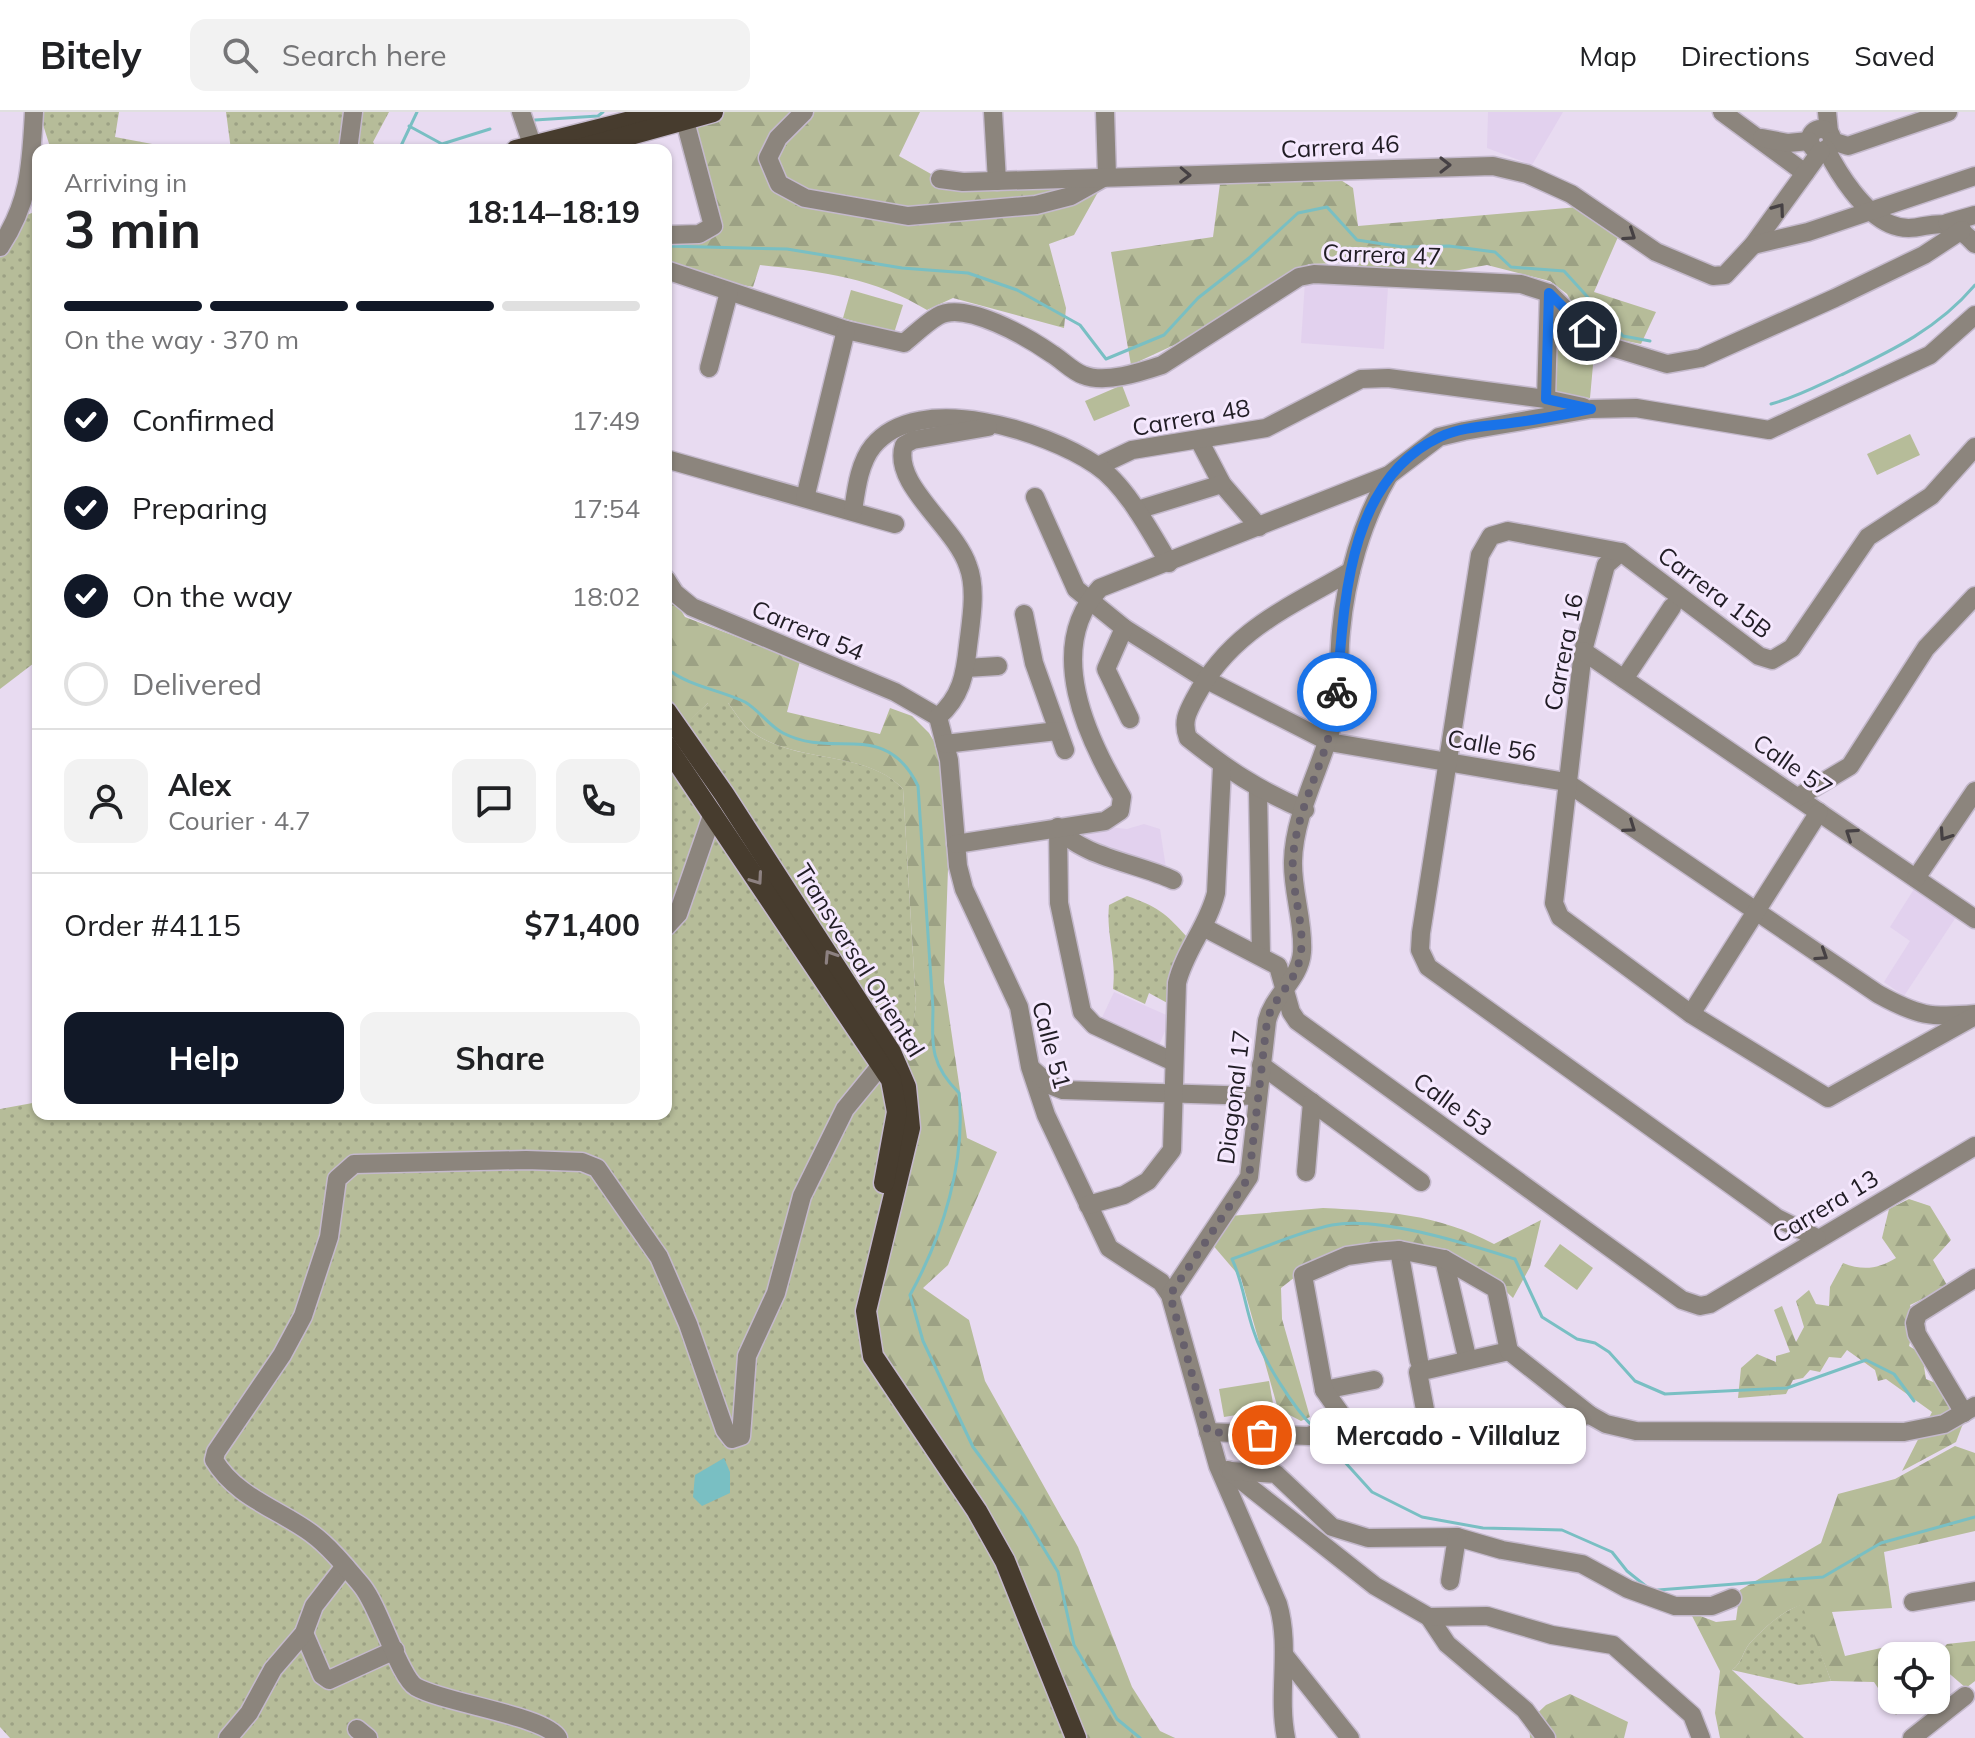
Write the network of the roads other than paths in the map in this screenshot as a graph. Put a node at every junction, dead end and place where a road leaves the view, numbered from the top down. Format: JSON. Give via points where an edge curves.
{"nodes":[{"id":1,"x":34,"y":112,"type":"edge"},
{"id":2,"x":353,"y":112,"type":"edge"},
{"id":3,"x":521,"y":112,"type":"edge"},
{"id":4,"x":713,"y":112,"type":"edge"},
{"id":5,"x":804,"y":112,"type":"edge"},
{"id":6,"x":993,"y":112,"type":"edge"},
{"id":7,"x":1105,"y":112,"type":"edge"},
{"id":8,"x":1722,"y":112,"type":"edge"},
{"id":9,"x":1813,"y":112,"type":"edge"},
{"id":10,"x":1827,"y":112,"type":"edge"},
{"id":11,"x":1948,"y":112,"type":"edge"},
{"id":12,"x":675,"y":116,"type":"edge"},
{"id":13,"x":1755,"y":136,"type":"junction"},
{"id":14,"x":1823,"y":142,"type":"junction"},
{"id":15,"x":349,"y":144,"type":"edge"},
{"id":16,"x":526,"y":144,"type":"edge"},
{"id":17,"x":546,"y":144,"type":"edge"},
{"id":18,"x":605,"y":144,"type":"edge"},
{"id":19,"x":1805,"y":173,"type":"junction"},
{"id":20,"x":1107,"y":176,"type":"junction"},
{"id":21,"x":1975,"y":176,"type":"edge"},
{"id":22,"x":940,"y":179,"type":"dead end"},
{"id":23,"x":997,"y":181,"type":"junction"},
{"id":24,"x":1871,"y":212,"type":"junction"},
{"id":25,"x":1975,"y":215,"type":"edge"},
{"id":26,"x":20,"y":217,"type":"junction"},
{"id":27,"x":0,"y":226,"type":"edge"},
{"id":28,"x":1961,"y":232,"type":"edge"},
{"id":29,"x":672,"y":235,"type":"edge"},
{"id":30,"x":1753,"y":245,"type":"junction"},
{"id":31,"x":0,"y":247,"type":"edge"},
{"id":32,"x":672,"y":270,"type":"edge"},
{"id":33,"x":729,"y":292,"type":"junction"},
{"id":34,"x":1549,"y":293,"type":"junction"},
{"id":35,"x":1975,"y":315,"type":"edge"},
{"id":36,"x":846,"y":330,"type":"junction"},
{"id":37,"x":709,"y":368,"type":"dead end"},
{"id":38,"x":1546,"y":399,"type":"junction"},
{"id":39,"x":1591,"y":409,"type":"junction"},
{"id":40,"x":1003,"y":424,"type":"junction"},
{"id":41,"x":1199,"y":440,"type":"junction"},
{"id":42,"x":1975,"y":447,"type":"edge"},
{"id":43,"x":672,"y":461,"type":"edge"},
{"id":44,"x":1098,"y":466,"type":"junction"},
{"id":45,"x":1389,"y":475,"type":"junction"},
{"id":46,"x":1222,"y":484,"type":"junction"},
{"id":47,"x":1035,"y":497,"type":"dead end"},
{"id":48,"x":805,"y":498,"type":"junction"},
{"id":49,"x":1137,"y":510,"type":"junction"},
{"id":50,"x":853,"y":511,"type":"junction"},
{"id":51,"x":895,"y":524,"type":"dead end"},
{"id":52,"x":1259,"y":527,"type":"junction"},
{"id":53,"x":1621,"y":552,"type":"junction"},
{"id":54,"x":1169,"y":563,"type":"junction"},
{"id":55,"x":1351,"y":571,"type":"junction"},
{"id":56,"x":672,"y":588,"type":"edge"},
{"id":57,"x":1975,"y":596,"type":"edge"},
{"id":58,"x":1088,"y":601,"type":"junction"},
{"id":59,"x":1672,"y":607,"type":"dead end"},
{"id":60,"x":1024,"y":614,"type":"dead end"},
{"id":61,"x":1124,"y":628,"type":"junction"},
{"id":62,"x":1583,"y":651,"type":"junction"},
{"id":63,"x":998,"y":666,"type":"dead end"},
{"id":64,"x":966,"y":668,"type":"junction"},
{"id":65,"x":1205,"y":679,"type":"junction"},
{"id":66,"x":1624,"y":679,"type":"junction"},
{"id":67,"x":938,"y":717,"type":"junction"},
{"id":68,"x":1130,"y":719,"type":"dead end"},
{"id":69,"x":672,"y":720,"type":"edge"},
{"id":70,"x":1057,"y":731,"type":"junction"},
{"id":71,"x":1329,"y":742,"type":"junction"},
{"id":72,"x":945,"y":744,"type":"junction"},
{"id":73,"x":1065,"y":750,"type":"dead end"},
{"id":74,"x":672,"y":754,"type":"edge"},
{"id":75,"x":1447,"y":762,"type":"junction"},
{"id":76,"x":1222,"y":767,"type":"junction"},
{"id":77,"x":1566,"y":782,"type":"junction"},
{"id":78,"x":1258,"y":790,"type":"junction"},
{"id":79,"x":1975,"y":791,"type":"edge"},
{"id":80,"x":1798,"y":797,"type":"junction"},
{"id":81,"x":1305,"y":810,"type":"junction"},
{"id":82,"x":1819,"y":812,"type":"junction"},
{"id":83,"x":713,"y":813,"type":"junction"},
{"id":84,"x":1058,"y":827,"type":"junction"},
{"id":85,"x":956,"y":844,"type":"junction"},
{"id":86,"x":737,"y":850,"type":"junction"},
{"id":87,"x":700,"y":855,"type":"junction"},
{"id":88,"x":1916,"y":878,"type":"junction"},
{"id":89,"x":1173,"y":880,"type":"dead end"},
{"id":90,"x":1757,"y":912,"type":"junction"},
{"id":91,"x":1975,"y":919,"type":"edge"},
{"id":92,"x":672,"y":920,"type":"edge"},
{"id":93,"x":1203,"y":927,"type":"junction"},
{"id":94,"x":1261,"y":956,"type":"junction"},
{"id":95,"x":1287,"y":989,"type":"junction"},
{"id":96,"x":1691,"y":1014,"type":"junction"},
{"id":97,"x":1975,"y":1015,"type":"edge"},
{"id":98,"x":1174,"y":1062,"type":"junction"},
{"id":99,"x":882,"y":1064,"type":"junction"},
{"id":100,"x":1261,"y":1065,"type":"junction"},
{"id":101,"x":1030,"y":1067,"type":"junction"},
{"id":102,"x":1176,"y":1095,"type":"junction"},
{"id":103,"x":1256,"y":1096,"type":"junction"},
{"id":104,"x":1312,"y":1102,"type":"junction"},
{"id":105,"x":1975,"y":1146,"type":"edge"},
{"id":106,"x":1306,"y":1172,"type":"dead end"},
{"id":107,"x":1421,"y":1182,"type":"dead end"},
{"id":108,"x":1088,"y":1205,"type":"junction"},
{"id":109,"x":1817,"y":1238,"type":"junction"},
{"id":110,"x":1399,"y":1250,"type":"junction"},
{"id":111,"x":1444,"y":1259,"type":"junction"},
{"id":112,"x":1975,"y":1278,"type":"edge"},
{"id":113,"x":1170,"y":1295,"type":"junction"},
{"id":114,"x":1700,"y":1306,"type":"joint"},
{"id":115,"x":1509,"y":1351,"type":"junction"},
{"id":116,"x":1467,"y":1357,"type":"dead end"},
{"id":117,"x":1418,"y":1366,"type":"junction"},
{"id":118,"x":1374,"y":1380,"type":"dead end"},
{"id":119,"x":1324,"y":1390,"type":"junction"},
{"id":120,"x":1969,"y":1410,"type":"edge"},
{"id":121,"x":1338,"y":1414,"type":"junction"},
{"id":122,"x":1590,"y":1415,"type":"junction"},
{"id":123,"x":1208,"y":1432,"type":"junction"},
{"id":124,"x":1375,"y":1449,"type":"dead end"},
{"id":125,"x":1224,"y":1469,"type":"junction"},
{"id":126,"x":1457,"y":1537,"type":"junction"},
{"id":127,"x":345,"y":1566,"type":"junction"},
{"id":128,"x":1450,"y":1581,"type":"dead end"},
{"id":129,"x":1975,"y":1591,"type":"edge"},
{"id":130,"x":1732,"y":1598,"type":"dead end"},
{"id":131,"x":1913,"y":1602,"type":"dead end"},
{"id":132,"x":1429,"y":1617,"type":"junction"},
{"id":133,"x":304,"y":1633,"type":"junction"},
{"id":134,"x":395,"y":1650,"type":"junction"},
{"id":135,"x":1285,"y":1656,"type":"junction"},
{"id":136,"x":1965,"y":1696,"type":"dead end"},
{"id":137,"x":228,"y":1738,"type":"edge"},
{"id":138,"x":558,"y":1738,"type":"edge"},
{"id":139,"x":1064,"y":1738,"type":"edge"},
{"id":140,"x":1076,"y":1738,"type":"edge"},
{"id":141,"x":1286,"y":1738,"type":"edge"},
{"id":142,"x":1350,"y":1738,"type":"edge"},
{"id":143,"x":1546,"y":1738,"type":"edge"},
{"id":144,"x":1701,"y":1738,"type":"edge"},
{"id":145,"x":1912,"y":1738,"type":"edge"}],
"edges":[{"from":1,"to":26,"type":"street"},
{"from":2,"to":15,"type":"street"},
{"from":3,"to":16,"type":"street"},
{"from":4,"to":12,"type":"main road"},
{"from":5,"to":20,"type":"street","via":[[778,138],[768,158],[779,184],[805,198],[883,213],[943,215],[1059,199]]},
{"from":6,"to":23,"type":"street"},
{"from":7,"to":20,"type":"street"},
{"from":8,"to":13,"type":"street"},
{"from":9,"to":14,"type":"street"},
{"from":10,"to":14,"type":"street"},
{"from":11,"to":14,"type":"street","via":[[1848,146]]},
{"from":12,"to":17,"type":"main road"},
{"from":12,"to":18,"type":"main road"},
{"from":12,"to":29,"type":"street","via":[[713,226],[699,234]]},
{"from":13,"to":14,"type":"street","via":[[1788,143]]},
{"from":13,"to":19,"type":"street"},
{"from":14,"to":19,"type":"street"},
{"from":14,"to":24,"type":"street"},
{"from":30,"to":19,"type":"street","one_way":true},
{"from":20,"to":23,"type":"street","name":"Carrera 46"},
{"from":20,"to":30,"type":"street","name":"Carrera 46","one_way":true,"via":[[1493,166],[1571,194],[1656,252],[1713,276],[1725,275]]},
{"from":21,"to":24,"type":"street"},
{"from":22,"to":23,"type":"street","name":"Carrera 46"},
{"from":24,"to":28,"type":"street","via":[[1892,226]]},
{"from":24,"to":30,"type":"street"},
{"from":25,"to":28,"type":"street"},
{"from":26,"to":27,"type":"street"},
{"from":26,"to":31,"type":"street"},
{"from":28,"to":34,"type":"street","via":[[1835,298],[1701,358],[1667,364],[1611,347]]},
{"from":32,"to":33,"type":"street","name":"Carrera 47"},
{"from":33,"to":36,"type":"street","name":"Carrera 47"},
{"from":33,"to":37,"type":"street"},
{"from":34,"to":36,"type":"street","name":"Carrera 47","via":[[1521,284],[1314,274],[1299,277],[1162,365],[1102,377],[1084,376],[1016,332],[964,313],[938,316],[904,343]]},
{"from":34,"to":38,"type":"street"},
{"from":35,"to":39,"type":"street","name":"Carrera 48","via":[[1930,355],[1769,430],[1636,408]]},
{"from":36,"to":48,"type":"street"},
{"from":38,"to":39,"type":"street","name":"Carrera 48"},
{"from":38,"to":41,"type":"street","name":"Carrera 48","via":[[1361,379],[1266,428]]},
{"from":39,"to":45,"type":"street","name":"Carrera 48","via":[[1439,437]]},
{"from":40,"to":44,"type":"street"},
{"from":40,"to":50,"type":"street","via":[[938,420],[890,431],[864,463]]},
{"from":40,"to":64,"type":"street","via":[[913,440],[901,454],[907,480],[951,533],[972,576]]},
{"from":41,"to":44,"type":"street","name":"Carrera 48","via":[[1132,450]]},
{"from":41,"to":46,"type":"street"},
{"from":42,"to":53,"type":"street","name":"Carrera 15B","via":[[1931,496],[1871,533],[1792,648],[1772,660],[1759,656]]},
{"from":43,"to":48,"type":"street"},
{"from":44,"to":49,"type":"street"},
{"from":45,"to":52,"type":"street"},
{"from":45,"to":55,"type":"street","name":"Diagonal 17","via":[[1371,505]]},
{"from":46,"to":49,"type":"street"},
{"from":46,"to":52,"type":"street"},
{"from":47,"to":58,"type":"street","name":"Calle 56","via":[[1076,589]]},
{"from":48,"to":50,"type":"street"},
{"from":49,"to":54,"type":"street"},
{"from":50,"to":51,"type":"street"},
{"from":52,"to":54,"type":"street"},
{"from":53,"to":62,"type":"street","name":"Carrera 16","via":[[1606,565]]},
{"from":53,"to":75,"type":"street","via":[[1508,531],[1491,536],[1480,555]]},
{"from":54,"to":58,"type":"street","via":[[1100,588]]},
{"from":55,"to":65,"type":"street","via":[[1244,634]]},
{"from":55,"to":71,"type":"street","name":"Diagonal 17"},
{"from":56,"to":67,"type":"street","name":"Carrera 54","via":[[692,607],[895,692]]},
{"from":57,"to":80,"type":"street","via":[[1926,648],[1850,766]]},
{"from":58,"to":61,"type":"street","name":"Calle 56"},
{"from":58,"to":84,"type":"street","via":[[1075,636],[1077,693],[1102,763],[1122,797],[1114,818]]},
{"from":59,"to":66,"type":"street","name":"Carrera 15B"},
{"from":60,"to":70,"type":"street"},
{"from":61,"to":65,"type":"street","name":"Calle 56"},
{"from":61,"to":68,"type":"street","via":[[1106,669]]},
{"from":62,"to":66,"type":"street","name":"Calle 57"},
{"from":62,"to":77,"type":"street","name":"Carrera 16"},
{"from":63,"to":64,"type":"street"},
{"from":64,"to":67,"type":"street","via":[[959,694]]},
{"from":65,"to":71,"type":"street","name":"Calle 56"},
{"from":65,"to":76,"type":"street","via":[[1184,728],[1188,738]]},
{"from":66,"to":80,"type":"street","name":"Calle 57"},
{"from":67,"to":72,"type":"street","name":"Calle 51"},
{"from":140,"to":69,"type":"main road","name":"Transversal Oriental","one_way":true,"via":[[1005,1561],[894,1391],[868,1338],[866,1311],[910,1128],[900,1069]]},
{"from":70,"to":72,"type":"street"},
{"from":70,"to":73,"type":"street"},
{"from":71,"to":75,"type":"street","name":"Calle 56"},
{"from":71,"to":81,"type":"street","name":"Diagonal 17"},
{"from":72,"to":85,"type":"street","name":"Calle 51"},
{"from":74,"to":83,"type":"main road","name":"Transversal Oriental"},
{"from":75,"to":77,"type":"street","name":"Calle 56"},
{"from":75,"to":109,"type":"street","via":[[1421,933],[1428,967],[1777,1218]]},
{"from":76,"to":78,"type":"street"},
{"from":76,"to":93,"type":"street","via":[[1216,893]]},
{"from":77,"to":90,"type":"street","name":"Calle 56","one_way":true},
{"from":77,"to":96,"type":"street","name":"Carrera 16","via":[[1556,911]]},
{"from":78,"to":81,"type":"street"},
{"from":78,"to":94,"type":"street"},
{"from":79,"to":88,"type":"street","one_way":true},
{"from":80,"to":82,"type":"street","name":"Calle 57"},
{"from":81,"to":95,"type":"street","name":"Diagonal 17","via":[[1293,861],[1302,951]]},
{"from":88,"to":82,"type":"street","name":"Calle 57","one_way":true},
{"from":82,"to":90,"type":"street"},
{"from":83,"to":86,"type":"main road","name":"Transversal Oriental"},
{"from":83,"to":87,"type":"street"},
{"from":84,"to":85,"type":"street"},
{"from":84,"to":89,"type":"street","via":[[1077,846]]},
{"from":84,"to":98,"type":"street","via":[[1059,903],[1082,1012],[1094,1025]]},
{"from":85,"to":101,"type":"street","name":"Calle 51","via":[[964,889],[1019,1007]]},
{"from":86,"to":87,"type":"street","via":[[718,846]]},
{"from":86,"to":99,"type":"main road","name":"Transversal Oriental","one_way":true},
{"from":87,"to":92,"type":"street"},
{"from":88,"to":91,"type":"street","name":"Calle 57"},
{"from":90,"to":96,"type":"street"},
{"from":90,"to":97,"type":"street","name":"Calle 56","one_way":true,"via":[[1907,1010],[1934,1017]]},
{"from":93,"to":94,"type":"street","name":"Calle 53"},
{"from":93,"to":98,"type":"street","via":[[1182,962],[1177,983]]},
{"from":94,"to":95,"type":"street","name":"Calle 53","via":[[1278,966]]},
{"from":95,"to":100,"type":"street","name":"Diagonal 17","via":[[1269,1011]]},
{"from":95,"to":114,"type":"street","name":"Calle 53","via":[[1297,1021],[1682,1300]]},
{"from":96,"to":97,"type":"street","via":[[1818,1094],[1834,1097]]},
{"from":98,"to":102,"type":"street"},
{"from":99,"to":127,"type":"street","via":[[853,1096],[802,1196],[776,1293],[747,1356],[744,1427],[741,1436],[732,1439],[659,1257],[597,1168],[582,1162],[526,1160],[354,1164],[343,1171],[303,1316],[214,1460],[238,1490],[310,1532]]},
{"from":99,"to":139,"type":"main road","name":"Transversal Oriental","via":[[897,1112],[854,1314],[860,1351],[876,1385],[973,1528],[1007,1591]]},
{"from":100,"to":103,"type":"street","name":"Diagonal 17"},
{"from":100,"to":104,"type":"street"},
{"from":101,"to":102,"type":"street","via":[[1063,1090]]},
{"from":101,"to":108,"type":"street","name":"Calle 51"},
{"from":102,"to":103,"type":"street"},
{"from":102,"to":108,"type":"street","via":[[1172,1150],[1161,1168],[1124,1195]]},
{"from":103,"to":113,"type":"street","name":"Diagonal 17","via":[[1249,1177]]},
{"from":104,"to":106,"type":"street"},
{"from":104,"to":107,"type":"street"},
{"from":105,"to":109,"type":"street","name":"Carrera 13"},
{"from":108,"to":113,"type":"street","name":"Calle 51","via":[[1109,1248],[1161,1282]]},
{"from":109,"to":114,"type":"street","name":"Carrera 13"},
{"from":110,"to":111,"type":"street"},
{"from":110,"to":117,"type":"street"},
{"from":110,"to":119,"type":"street","via":[[1347,1256],[1303,1275]]},
{"from":111,"to":115,"type":"street","via":[[1496,1289]]},
{"from":111,"to":116,"type":"street"},
{"from":112,"to":120,"type":"street","via":[[1918,1314],[1915,1323],[1917,1334]]},
{"from":113,"to":123,"type":"street"},
{"from":115,"to":117,"type":"street"},
{"from":115,"to":122,"type":"street"},
{"from":117,"to":122,"type":"street","via":[[1431,1442]]},
{"from":118,"to":119,"type":"street"},
{"from":119,"to":121,"type":"street"},
{"from":120,"to":122,"type":"street","via":[[1927,1429],[1812,1434],[1636,1431]]},
{"from":121,"to":123,"type":"street","via":[[1309,1436]]},
{"from":121,"to":124,"type":"street","via":[[1362,1444]]},
{"from":123,"to":125,"type":"street"},
{"from":125,"to":126,"type":"street","via":[[1276,1474],[1332,1527],[1368,1538]]},
{"from":125,"to":132,"type":"street","via":[[1375,1586]]},
{"from":125,"to":135,"type":"street","via":[[1278,1604]]},
{"from":126,"to":128,"type":"street"},
{"from":126,"to":130,"type":"street","via":[[1582,1564],[1675,1606],[1712,1606]]},
{"from":127,"to":133,"type":"street","via":[[314,1606]]},
{"from":127,"to":134,"type":"street","via":[[381,1616]]},
{"from":129,"to":131,"type":"street"},
{"from":132,"to":143,"type":"street","via":[[1447,1644],[1525,1710]]},
{"from":132,"to":144,"type":"street","via":[[1487,1616],[1613,1645],[1692,1715]]},
{"from":133,"to":134,"type":"street","via":[[329,1680]]},
{"from":133,"to":137,"type":"street","via":[[273,1669]]},
{"from":134,"to":138,"type":"street","via":[[415,1687],[540,1724]]},
{"from":135,"to":141,"type":"street","via":[[1280,1688]]},
{"from":135,"to":142,"type":"street"},
{"from":136,"to":145,"type":"street"}]}
